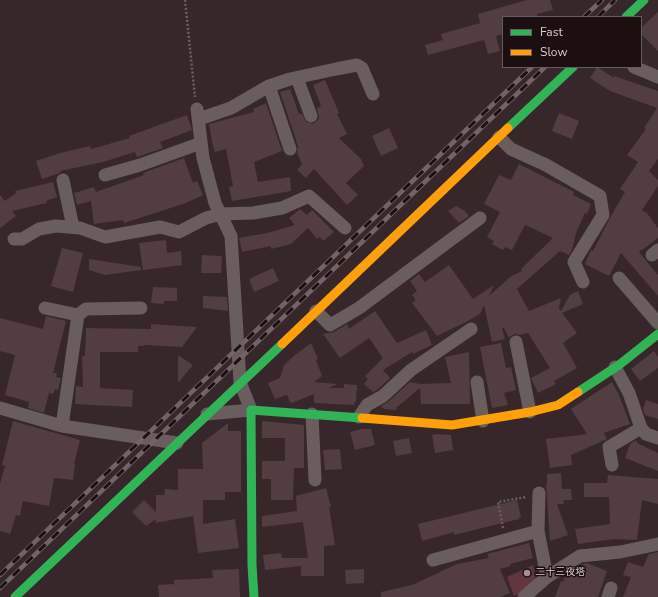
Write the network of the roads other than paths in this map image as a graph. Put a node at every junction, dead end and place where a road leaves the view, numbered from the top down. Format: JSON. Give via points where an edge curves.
{"nodes":[{"id":1,"x":644,"y":0,"type":"edge"},
{"id":2,"x":627,"y":16,"type":"edge"},
{"id":3,"x":572,"y":68,"type":"edge"},
{"id":4,"x":636,"y":68,"type":"edge"},
{"id":5,"x":658,"y":77,"type":"edge"},
{"id":6,"x":297,"y":78,"type":"junction"},
{"id":7,"x":269,"y":86,"type":"junction"},
{"id":8,"x":373,"y":94,"type":"dead end"},
{"id":9,"x":311,"y":116,"type":"dead end"},
{"id":10,"x":499,"y":137,"type":"junction"},
{"id":11,"x":201,"y":143,"type":"junction"},
{"id":12,"x":290,"y":149,"type":"dead end"},
{"id":13,"x":105,"y":175,"type":"dead end"},
{"id":14,"x":63,"y":180,"type":"dead end"},
{"id":15,"x":221,"y":214,"type":"junction"},
{"id":16,"x":480,"y":218,"type":"dead end"},
{"id":17,"x":73,"y":227,"type":"junction"},
{"id":18,"x":345,"y":228,"type":"dead end"},
{"id":19,"x":14,"y":239,"type":"dead end"},
{"id":20,"x":619,"y":278,"type":"dead end"},
{"id":21,"x":583,"y":282,"type":"dead end"},
{"id":22,"x":45,"y":308,"type":"dead end"},
{"id":23,"x":141,"y":308,"type":"dead end"},
{"id":24,"x":316,"y":311,"type":"junction"},
{"id":25,"x":78,"y":315,"type":"junction"},
{"id":26,"x":658,"y":323,"type":"edge"},
{"id":27,"x":471,"y":329,"type":"dead end"},
{"id":28,"x":658,"y":334,"type":"edge"},
{"id":29,"x":516,"y":342,"type":"dead end"},
{"id":30,"x":615,"y":368,"type":"junction"},
{"id":31,"x":240,"y":382,"type":"junction"},
{"id":32,"x":477,"y":382,"type":"dead end"},
{"id":33,"x":0,"y":408,"type":"edge"},
{"id":34,"x":251,"y":410,"type":"junction"},
{"id":35,"x":530,"y":412,"type":"junction"},
{"id":36,"x":207,"y":414,"type":"junction"},
{"id":37,"x":312,"y":414,"type":"junction"},
{"id":38,"x":359,"y":417,"type":"junction"},
{"id":39,"x":483,"y":421,"type":"junction"},
{"id":40,"x":62,"y":426,"type":"junction"},
{"id":41,"x":641,"y":428,"type":"junction"},
{"id":42,"x":658,"y":438,"type":"edge"},
{"id":43,"x":177,"y":442,"type":"junction"},
{"id":44,"x":612,"y":465,"type":"dead end"},
{"id":45,"x":315,"y":480,"type":"dead end"},
{"id":46,"x":539,"y":494,"type":"road end"},
{"id":47,"x":538,"y":531,"type":"junction"},
{"id":48,"x":658,"y":544,"type":"edge"},
{"id":49,"x":433,"y":560,"type":"dead end"},
{"id":50,"x":547,"y":577,"type":"junction"},
{"id":51,"x":11,"y":596,"type":"edge"},
{"id":52,"x":254,"y":597,"type":"edge"},
{"id":53,"x":524,"y":597,"type":"edge"}],
"edges":[{"from":1,"to":2,"type":"street"},
{"from":3,"to":10,"type":"street"},
{"from":4,"to":5,"type":"street"},
{"from":6,"to":7,"type":"street"},
{"from":6,"to":8,"type":"street","via":[[357,65],[362,68]]},
{"from":6,"to":9,"type":"street"},
{"from":7,"to":11,"type":"street","via":[[231,108],[198,114]]},
{"from":7,"to":12,"type":"street"},
{"from":10,"to":21,"type":"street","via":[[511,149],[600,196],[604,215],[574,262]]},
{"from":10,"to":24,"type":"street"},
{"from":11,"to":13,"type":"street"},
{"from":11,"to":15,"type":"street","via":[[215,203]]},
{"from":14,"to":17,"type":"street"},
{"from":15,"to":17,"type":"street","via":[[206,218],[179,232],[160,228],[105,237]]},
{"from":15,"to":18,"type":"street","via":[[253,213],[282,208],[309,196]]},
{"from":15,"to":31,"type":"street","via":[[231,236]]},
{"from":16,"to":24,"type":"street","via":[[359,308],[330,325]]},
{"from":17,"to":19,"type":"street","via":[[56,226],[40,229],[22,239]]},
{"from":20,"to":26,"type":"street"},
{"from":22,"to":25,"type":"street"},
{"from":23,"to":25,"type":"street","via":[[86,309]]},
{"from":24,"to":31,"type":"street"},
{"from":25,"to":40,"type":"street"},
{"from":27,"to":38,"type":"street","via":[[411,370],[382,396],[367,405]]},
{"from":28,"to":30,"type":"street"},
{"from":29,"to":35,"type":"street"},
{"from":30,"to":35,"type":"street","via":[[558,405]]},
{"from":30,"to":41,"type":"street","via":[[629,393]]},
{"from":31,"to":34,"type":"street"},
{"from":31,"to":36,"type":"street"},
{"from":32,"to":39,"type":"street"},
{"from":33,"to":40,"type":"street"},
{"from":34,"to":36,"type":"street"},
{"from":34,"to":37,"type":"street"},
{"from":34,"to":52,"type":"street"},
{"from":35,"to":39,"type":"street"},
{"from":36,"to":43,"type":"street"},
{"from":37,"to":38,"type":"street"},
{"from":37,"to":45,"type":"street"},
{"from":38,"to":39,"type":"street","via":[[452,425]]},
{"from":40,"to":43,"type":"street"},
{"from":41,"to":42,"type":"street","via":[[646,434]]},
{"from":41,"to":44,"type":"street","via":[[609,447]]},
{"from":43,"to":51,"type":"street"},
{"from":46,"to":47,"type":"street"},
{"from":47,"to":49,"type":"street"},
{"from":47,"to":50,"type":"street"},
{"from":48,"to":50,"type":"street","via":[[620,552],[580,556]]},
{"from":50,"to":53,"type":"street"}]}
